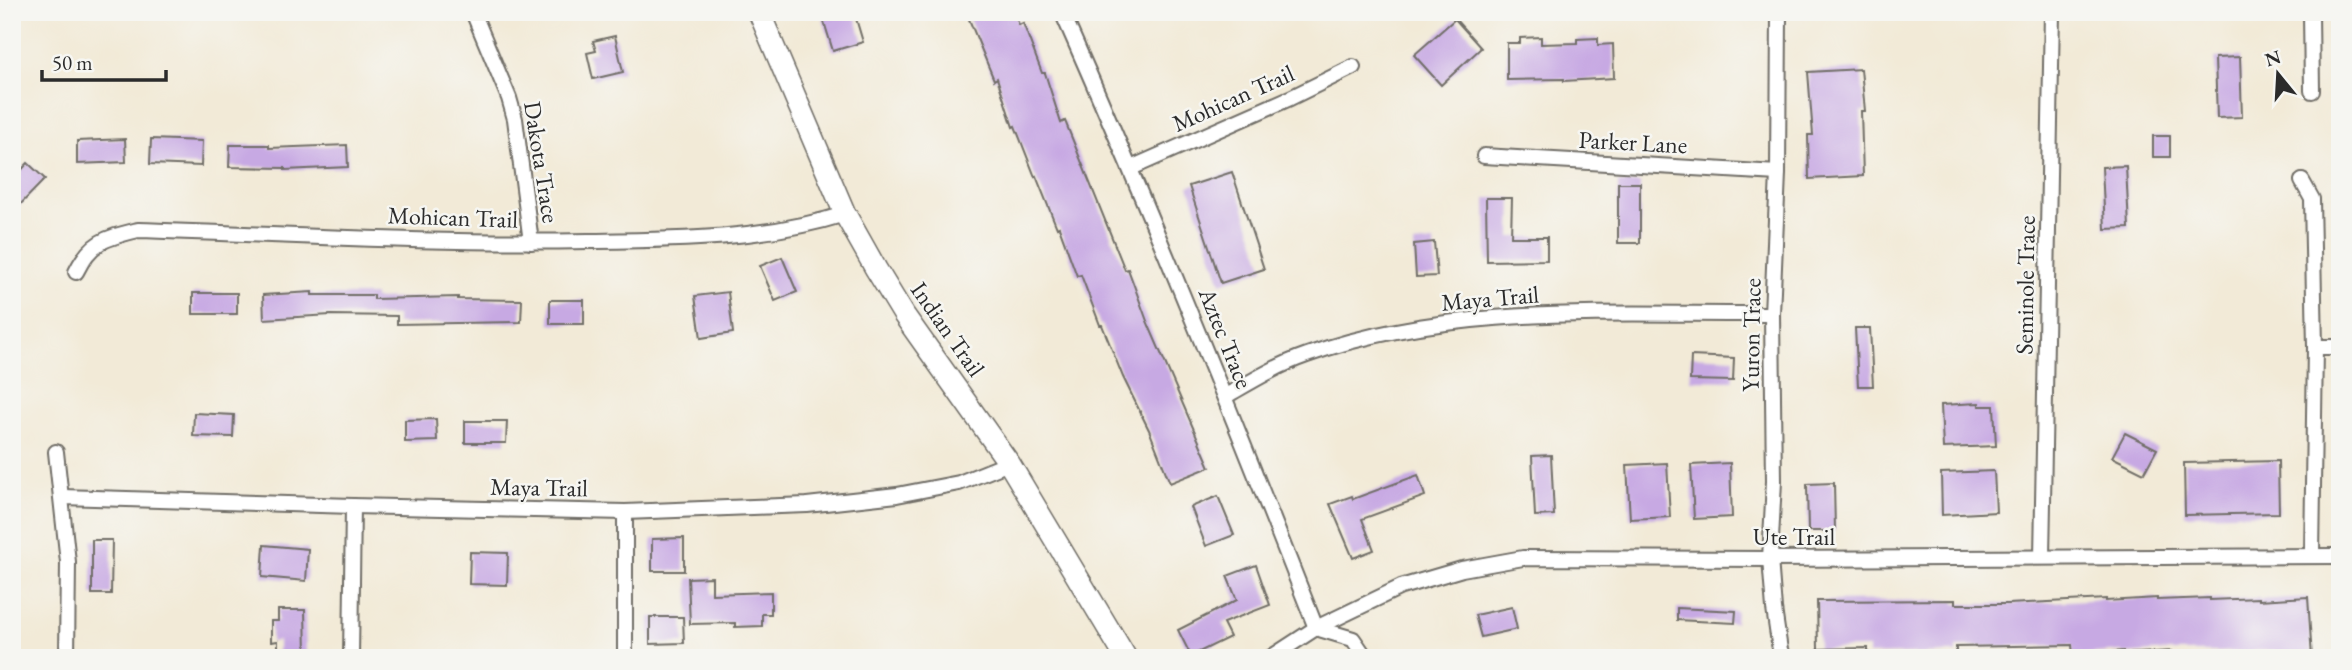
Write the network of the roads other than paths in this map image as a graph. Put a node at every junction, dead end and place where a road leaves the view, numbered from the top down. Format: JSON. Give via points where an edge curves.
{"nodes":[{"id":1,"x":473,"y":12,"type":"edge"},
{"id":2,"x":759,"y":12,"type":"edge"},
{"id":3,"x":1062,"y":12,"type":"edge"},
{"id":4,"x":1779,"y":12,"type":"edge"},
{"id":5,"x":2052,"y":12,"type":"edge"},
{"id":6,"x":2311,"y":12,"type":"edge"},
{"id":7,"x":1353,"y":67,"type":"dead end"},
{"id":8,"x":2312,"y":91,"type":"dead end"},
{"id":9,"x":1484,"y":156,"type":"dead end"},
{"id":10,"x":1131,"y":168,"type":"junction"},
{"id":11,"x":1778,"y":173,"type":"junction"},
{"id":12,"x":2302,"y":181,"type":"dead end"},
{"id":13,"x":845,"y":214,"type":"junction"},
{"id":14,"x":531,"y":242,"type":"junction"},
{"id":15,"x":76,"y":272,"type":"dead end"},
{"id":16,"x":1772,"y":314,"type":"junction"},
{"id":17,"x":2315,"y":347,"type":"junction"},
{"id":18,"x":2340,"y":347,"type":"edge"},
{"id":19,"x":1226,"y":396,"type":"junction"},
{"id":20,"x":56,"y":452,"type":"dead end"},
{"id":21,"x":1009,"y":463,"type":"junction"},
{"id":22,"x":62,"y":497,"type":"junction"},
{"id":23,"x":353,"y":506,"type":"junction"},
{"id":24,"x":625,"y":512,"type":"junction"},
{"id":25,"x":2312,"y":556,"type":"junction"},
{"id":26,"x":2340,"y":556,"type":"edge"},
{"id":27,"x":2042,"y":557,"type":"junction"},
{"id":28,"x":1770,"y":559,"type":"junction"},
{"id":29,"x":1316,"y":628,"type":"junction"},
{"id":30,"x":67,"y":658,"type":"edge"},
{"id":31,"x":351,"y":658,"type":"edge"},
{"id":32,"x":625,"y":658,"type":"edge"},
{"id":33,"x":1126,"y":658,"type":"edge"},
{"id":34,"x":1270,"y":658,"type":"edge"},
{"id":35,"x":1366,"y":658,"type":"edge"},
{"id":36,"x":1784,"y":658,"type":"edge"}],
"edges":[{"from":1,"to":14,"type":"street","name":"Dakota Trace","via":[[509,98]]},
{"from":2,"to":13,"type":"street","name":"Indian Trail"},
{"from":3,"to":10,"type":"street","name":"Aztec Trace"},
{"from":4,"to":11,"type":"street","name":"Yuron Trace"},
{"from":5,"to":27,"type":"street","name":"Seminole Trace"},
{"from":6,"to":8,"type":"street"},
{"from":7,"to":10,"type":"street","name":"Mohican Trail"},
{"from":9,"to":11,"type":"street","name":"Parker Lane"},
{"from":10,"to":19,"type":"street","name":"Aztec Trace"},
{"from":11,"to":16,"type":"street","name":"Yuron Trace"},
{"from":12,"to":17,"type":"street","via":[[2312,199]]},
{"from":13,"to":14,"type":"street","name":"Mohican Trail","via":[[813,224],[735,236]]},
{"from":13,"to":21,"type":"street","name":"Indian Trail","via":[[904,315]]},
{"from":14,"to":15,"type":"street","name":"Mohican Trail","via":[[138,230],[97,243]]},
{"from":16,"to":19,"type":"street","name":"Maya Trail","via":[[1469,320],[1305,355]]},
{"from":16,"to":28,"type":"street","name":"Yuron Trace"},
{"from":17,"to":18,"type":"street"},
{"from":17,"to":25,"type":"street"},
{"from":19,"to":29,"type":"street","name":"Aztec Trace"},
{"from":20,"to":22,"type":"street"},
{"from":21,"to":24,"type":"street","name":"Maya Trail","via":[[959,483],[897,495],[807,505]]},
{"from":21,"to":33,"type":"street","name":"Indian Trail"},
{"from":22,"to":23,"type":"street","name":"Maya Trail"},
{"from":22,"to":30,"type":"street","via":[[68,562]]},
{"from":23,"to":24,"type":"street","name":"Maya Trail"},
{"from":23,"to":31,"type":"street"},
{"from":24,"to":32,"type":"street"},
{"from":25,"to":26,"type":"street","name":"Ute Trail"},
{"from":25,"to":27,"type":"street","name":"Ute Trail"},
{"from":27,"to":28,"type":"street","name":"Ute Trail"},
{"from":28,"to":29,"type":"street","name":"Ute Trail","via":[[1523,558],[1401,587]]},
{"from":28,"to":36,"type":"street","name":"Yuron Trace"},
{"from":29,"to":34,"type":"street","name":"Ute Trail"},
{"from":29,"to":35,"type":"street","via":[[1353,639]]}]}
